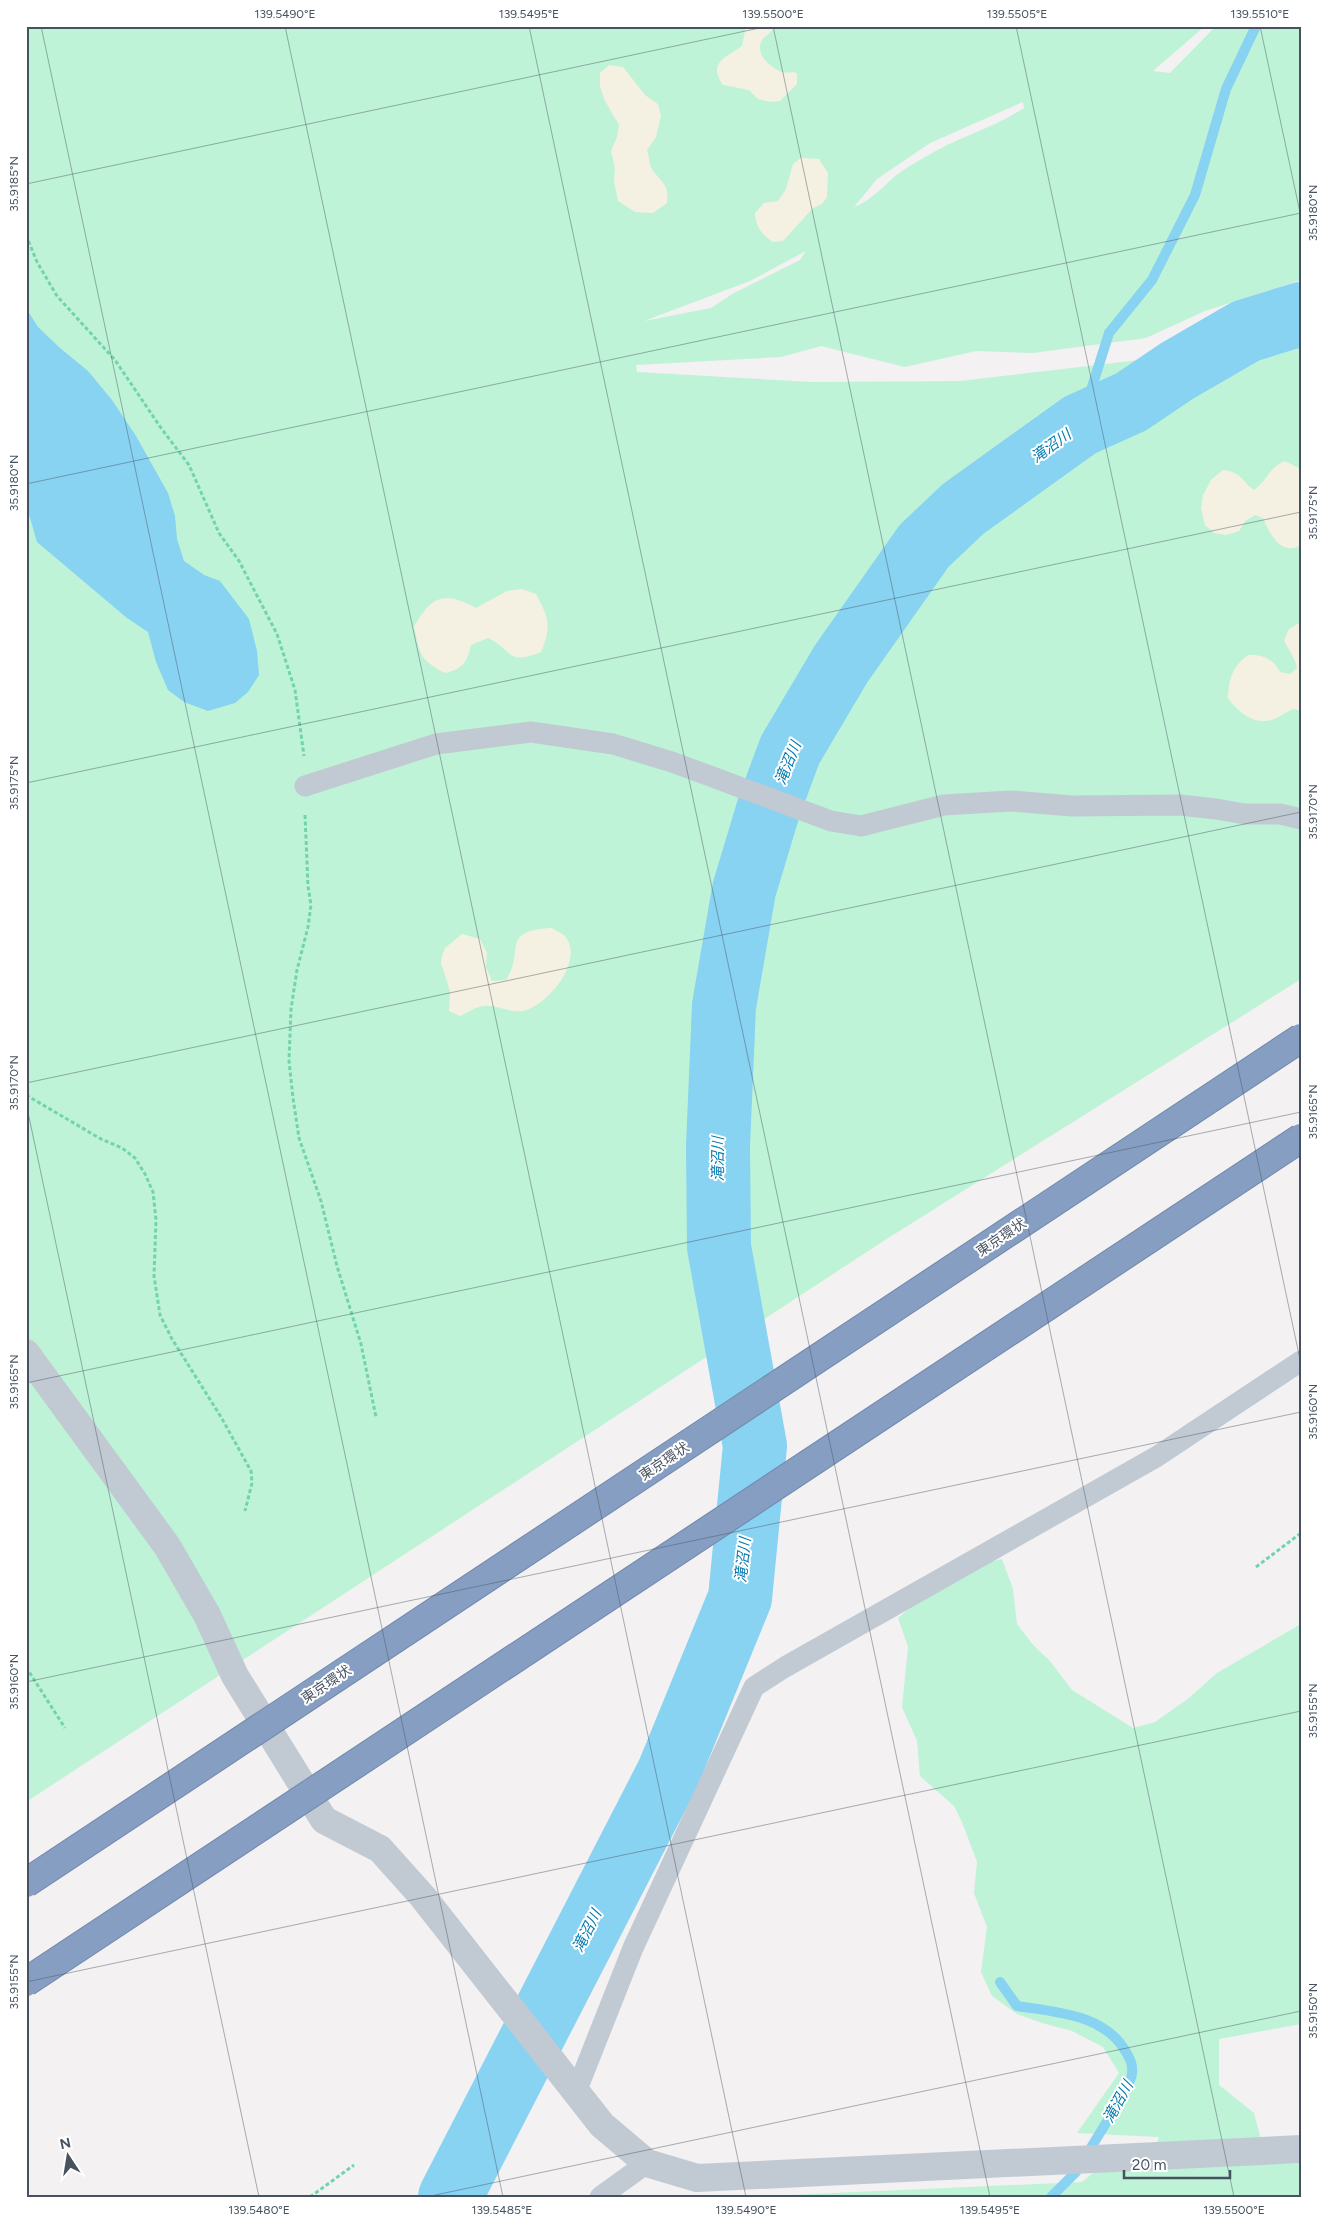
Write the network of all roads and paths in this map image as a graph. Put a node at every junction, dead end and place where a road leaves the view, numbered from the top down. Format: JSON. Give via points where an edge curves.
{"nodes":[{"id":1,"x":26,"y":236,"type":"edge"},
{"id":2,"x":305,"y":786,"type":"junction"},
{"id":3,"x":1301,"y":819,"type":"edge"},
{"id":4,"x":1301,"y":1038,"type":"edge"},
{"id":5,"x":26,"y":1095,"type":"edge"},
{"id":6,"x":1301,"y":1138,"type":"edge"},
{"id":7,"x":26,"y":1353,"type":"edge"},
{"id":8,"x":1301,"y":1361,"type":"edge"},
{"id":9,"x":376,"y":1417,"type":"dead end"},
{"id":10,"x":245,"y":1511,"type":"dead end"},
{"id":11,"x":1301,"y":1533,"type":"edge"},
{"id":12,"x":1256,"y":1567,"type":"dead end"},
{"id":13,"x":26,"y":1667,"type":"edge"},
{"id":14,"x":65,"y":1728,"type":"dead end"},
{"id":15,"x":26,"y":1883,"type":"edge"},
{"id":16,"x":26,"y":1982,"type":"edge"},
{"id":17,"x":576,"y":2092,"type":"junction"},
{"id":18,"x":1301,"y":2150,"type":"edge"},
{"id":19,"x":647,"y":2163,"type":"junction"},
{"id":20,"x":354,"y":2165,"type":"dead end"},
{"id":21,"x":310,"y":2197,"type":"edge"},
{"id":22,"x":600,"y":2197,"type":"edge"}],
"edges":[{"from":1,"to":2,"type":"path","via":[[57,296],[115,360],[189,465],[219,533],[263,605],[277,634],[294,690]]},
{"from":2,"to":3,"type":"lane","via":[[436,744],[531,732],[613,744],[672,762],[831,821],[861,826],[944,805],[1011,801],[1072,806],[1180,805],[1245,814],[1280,814]]},
{"from":2,"to":9,"type":"path","via":[[307,877],[311,904],[291,1009],[289,1062],[292,1098],[299,1138],[321,1202],[361,1344]]},
{"from":4,"to":15,"type":"highway","name":"東京環状","bridge":true},
{"from":5,"to":10,"type":"path","via":[[122,1148],[136,1158],[145,1174],[153,1192],[156,1220],[154,1276],[160,1315],[251,1471],[252,1483]]},
{"from":6,"to":16,"type":"highway","bridge":true},
{"from":7,"to":17,"type":"street","via":[[167,1546],[207,1615],[235,1676],[324,1820],[380,1849],[423,1896]]},
{"from":8,"to":17,"type":"lane","via":[[1156,1457],[754,1687],[633,1948]]},
{"from":11,"to":12,"type":"path"},
{"from":13,"to":14,"type":"path"},
{"from":17,"to":19,"type":"street","via":[[602,2124]]},
{"from":18,"to":19,"type":"street","via":[[697,2178]]},
{"from":19,"to":22,"type":"lane"},
{"from":20,"to":21,"type":"path"}]}
